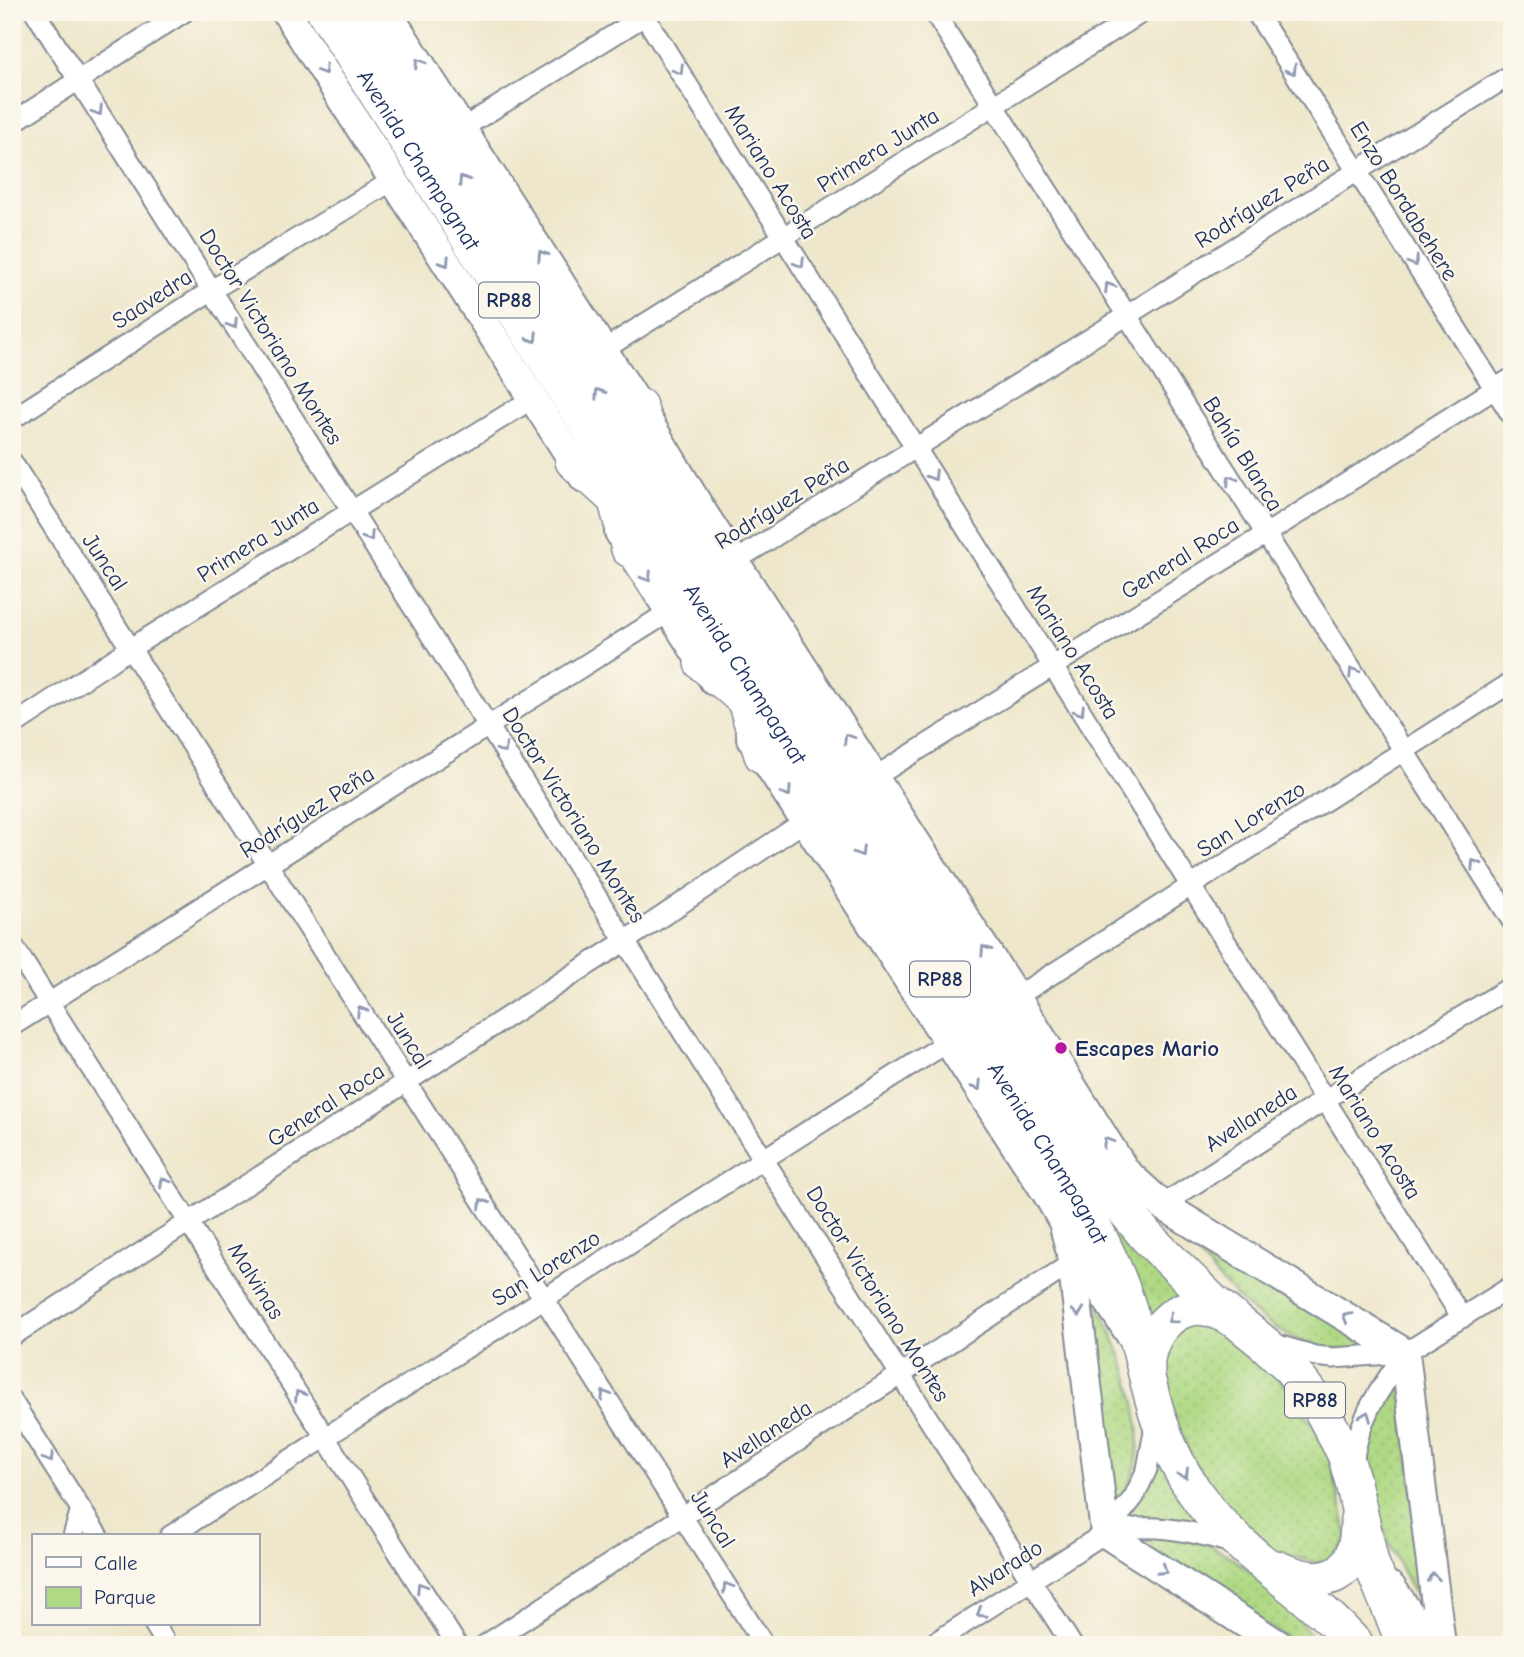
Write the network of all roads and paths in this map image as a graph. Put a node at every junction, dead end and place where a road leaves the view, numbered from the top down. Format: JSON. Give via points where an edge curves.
{"nodes":[{"id":1,"x":35,"y":12,"type":"edge"},
{"id":2,"x":184,"y":12,"type":"edge"},
{"id":3,"x":286,"y":12,"type":"edge"},
{"id":4,"x":325,"y":12,"type":"edge"},
{"id":5,"x":356,"y":12,"type":"edge"},
{"id":6,"x":387,"y":12,"type":"edge"},
{"id":7,"x":934,"y":12,"type":"edge"},
{"id":8,"x":1143,"y":12,"type":"edge"},
{"id":9,"x":1256,"y":12,"type":"edge"},
{"id":10,"x":646,"y":14,"type":"edge"},
{"id":11,"x":1512,"y":74,"type":"edge"},
{"id":12,"x":78,"y":79,"type":"junction"},
{"id":13,"x":994,"y":106,"type":"junction"},
{"id":14,"x":12,"y":123,"type":"edge"},
{"id":15,"x":461,"y":129,"type":"junction"},
{"id":16,"x":1357,"y":172,"type":"junction"},
{"id":17,"x":393,"y":181,"type":"junction"},
{"id":18,"x":784,"y":239,"type":"junction"},
{"id":19,"x":212,"y":290,"type":"junction"},
{"id":20,"x":1126,"y":315,"type":"junction"},
{"id":21,"x":603,"y":350,"type":"junction"},
{"id":22,"x":1512,"y":378,"type":"edge"},
{"id":23,"x":1494,"y":389,"type":"junction"},
{"id":24,"x":532,"y":399,"type":"junction"},
{"id":25,"x":1512,"y":416,"type":"edge"},
{"id":26,"x":12,"y":419,"type":"edge"},
{"id":27,"x":609,"y":436,"type":"junction"},
{"id":28,"x":916,"y":449,"type":"junction"},
{"id":29,"x":12,"y":462,"type":"edge"},
{"id":30,"x":352,"y":511,"type":"junction"},
{"id":31,"x":666,"y":527,"type":"junction"},
{"id":32,"x":1266,"y":534,"type":"junction"},
{"id":33,"x":703,"y":584,"type":"junction"},
{"id":34,"x":739,"y":641,"type":"junction"},
{"id":35,"x":131,"y":648,"type":"junction"},
{"id":36,"x":1053,"y":667,"type":"junction"},
{"id":37,"x":1512,"y":682,"type":"edge"},
{"id":38,"x":12,"y":726,"type":"edge"},
{"id":39,"x":489,"y":726,"type":"junction"},
{"id":40,"x":797,"y":732,"type":"junction"},
{"id":41,"x":1403,"y":751,"type":"junction"},
{"id":42,"x":873,"y":778,"type":"junction"},
{"id":43,"x":806,"y":821,"type":"junction"},
{"id":44,"x":268,"y":865,"type":"junction"},
{"id":45,"x":1190,"y":886,"type":"junction"},
{"id":46,"x":1512,"y":921,"type":"edge"},
{"id":47,"x":625,"y":941,"type":"junction"},
{"id":48,"x":12,"y":944,"type":"edge"},
{"id":49,"x":1512,"y":986,"type":"edge"},
{"id":50,"x":1016,"y":997,"type":"junction"},
{"id":51,"x":50,"y":1003,"type":"junction"},
{"id":52,"x":12,"y":1026,"type":"edge"},
{"id":53,"x":948,"y":1042,"type":"junction"},
{"id":54,"x":407,"y":1082,"type":"junction"},
{"id":55,"x":1326,"y":1099,"type":"junction"},
{"id":56,"x":763,"y":1159,"type":"junction"},
{"id":57,"x":1125,"y":1171,"type":"junction"},
{"id":58,"x":1162,"y":1205,"type":"junction"},
{"id":59,"x":1057,"y":1210,"type":"junction"},
{"id":60,"x":189,"y":1222,"type":"junction"},
{"id":61,"x":1072,"y":1263,"type":"junction"},
{"id":62,"x":1512,"y":1286,"type":"edge"},
{"id":63,"x":544,"y":1298,"type":"junction"},
{"id":64,"x":1230,"y":1316,"type":"junction"},
{"id":65,"x":1462,"y":1318,"type":"junction"},
{"id":66,"x":12,"y":1336,"type":"edge"},
{"id":67,"x":1140,"y":1349,"type":"junction"},
{"id":68,"x":1405,"y":1353,"type":"junction"},
{"id":69,"x":901,"y":1375,"type":"junction"},
{"id":70,"x":1151,"y":1398,"type":"junction"},
{"id":71,"x":15,"y":1410,"type":"edge"},
{"id":72,"x":326,"y":1437,"type":"junction"},
{"id":73,"x":1355,"y":1494,"type":"junction"},
{"id":74,"x":81,"y":1509,"type":"junction"},
{"id":75,"x":682,"y":1517,"type":"junction"},
{"id":76,"x":1105,"y":1533,"type":"junction"},
{"id":77,"x":74,"y":1534,"type":"edge"},
{"id":78,"x":97,"y":1534,"type":"edge"},
{"id":79,"x":173,"y":1534,"type":"edge"},
{"id":80,"x":1366,"y":1543,"type":"junction"},
{"id":81,"x":1257,"y":1556,"type":"junction"},
{"id":82,"x":1031,"y":1581,"type":"junction"},
{"id":83,"x":1290,"y":1584,"type":"junction"},
{"id":84,"x":153,"y":1626,"type":"edge"},
{"id":85,"x":167,"y":1645,"type":"edge"},
{"id":86,"x":457,"y":1645,"type":"edge"},
{"id":87,"x":485,"y":1645,"type":"edge"},
{"id":88,"x":764,"y":1645,"type":"edge"},
{"id":89,"x":931,"y":1645,"type":"edge"},
{"id":90,"x":1072,"y":1645,"type":"edge"},
{"id":91,"x":1279,"y":1645,"type":"edge"},
{"id":92,"x":1334,"y":1645,"type":"edge"},
{"id":93,"x":1356,"y":1645,"type":"edge"},
{"id":94,"x":1405,"y":1645,"type":"edge"},
{"id":95,"x":1431,"y":1645,"type":"edge"},
{"id":96,"x":1441,"y":1645,"type":"edge"}],
"edges":[{"from":1,"to":12,"type":"street","name":"Doctor Victoriano Montes"},
{"from":2,"to":12,"type":"street"},
{"from":3,"to":17,"type":"street","name":"Avenida Champagnat","one_way":true},
{"from":4,"to":27,"type":"highway","name":"Avenida Champagnat","number":"RP88","one_way":true},
{"from":27,"to":5,"type":"highway","name":"Avenida Champagnat","number":"RP88","one_way":true},
{"from":15,"to":6,"type":"street","name":"Avenida Champagnat","one_way":true},
{"from":7,"to":13,"type":"street","name":"Bahía Blanca"},
{"from":8,"to":13,"type":"street","name":"Primera Junta"},
{"from":9,"to":16,"type":"street","name":"Enzo Bordabehere","one_way":true},
{"from":10,"to":15,"type":"street"},
{"from":10,"to":18,"type":"street","name":"Mariano Acosta","one_way":true},
{"from":11,"to":16,"type":"street","name":"Rodríguez Peña"},
{"from":12,"to":14,"type":"street"},
{"from":12,"to":19,"type":"street","name":"Doctor Victoriano Montes","one_way":true},
{"from":13,"to":18,"type":"street","name":"Primera Junta"},
{"from":20,"to":13,"type":"street","name":"Bahía Blanca","one_way":true},
{"from":21,"to":15,"type":"street","name":"Avenida Champagnat","one_way":true},
{"from":16,"to":20,"type":"street","name":"Rodríguez Peña"},
{"from":16,"to":23,"type":"street","name":"Enzo Bordabehere","one_way":true},
{"from":17,"to":19,"type":"street","name":"Saavedra"},
{"from":17,"to":24,"type":"street","name":"Avenida Champagnat","one_way":true},
{"from":18,"to":21,"type":"street","name":"Primera Junta"},
{"from":18,"to":28,"type":"street","name":"Mariano Acosta","one_way":true},
{"from":19,"to":26,"type":"street","name":"Saavedra"},
{"from":19,"to":30,"type":"street","name":"Doctor Victoriano Montes","one_way":true},
{"from":20,"to":28,"type":"street","name":"Rodríguez Peña"},
{"from":32,"to":20,"type":"street","name":"Bahía Blanca","one_way":true},
{"from":21,"to":27,"type":"street","name":"Avenida Champagnat"},
{"from":22,"to":23,"type":"street","name":"General Roca"},
{"from":23,"to":25,"type":"street","name":"Enzo Bordabehere"},
{"from":23,"to":32,"type":"street","name":"General Roca"},
{"from":24,"to":27,"type":"street","name":"Avenida Champagnat"},
{"from":24,"to":30,"type":"street","name":"Primera Junta"},
{"from":27,"to":31,"type":"highway","name":"Avenida Champagnat","number":"RP88"},
{"from":27,"to":31,"type":"street","name":"Avenida Champagnat"},
{"from":27,"to":31,"type":"highway","via":[[657,466]]},
{"from":27,"to":31,"type":"highway","via":[[616,502]]},
{"from":28,"to":33,"type":"street","name":"Rodríguez Peña"},
{"from":28,"to":36,"type":"street","name":"Mariano Acosta","one_way":true},
{"from":29,"to":35,"type":"street","name":"Juncal"},
{"from":30,"to":35,"type":"street","name":"Primera Junta"},
{"from":30,"to":39,"type":"street","name":"Doctor Victoriano Montes","one_way":true},
{"from":31,"to":33,"type":"highway","name":"Avenida Champagnat","number":"RP88"},
{"from":31,"to":33,"type":"street","name":"Avenida Champagnat","one_way":true},
{"from":32,"to":36,"type":"street","name":"General Roca"},
{"from":41,"to":32,"type":"street","name":"Bahía Blanca","one_way":true},
{"from":33,"to":34,"type":"highway","name":"Avenida Champagnat","number":"RP88"},
{"from":33,"to":34,"type":"street","name":"Avenida Champagnat"},
{"from":33,"to":39,"type":"street","name":"Rodríguez Peña"},
{"from":34,"to":40,"type":"highway","name":"Avenida Champagnat","number":"RP88"},
{"from":34,"to":40,"type":"street","name":"Avenida Champagnat"},
{"from":34,"to":40,"type":"highway","via":[[745,700]]},
{"from":34,"to":40,"type":"highway","via":[[792,673]]},
{"from":35,"to":38,"type":"street","name":"Primera Junta"},
{"from":35,"to":44,"type":"street","name":"Juncal"},
{"from":36,"to":42,"type":"street","name":"General Roca"},
{"from":36,"to":45,"type":"street","name":"Mariano Acosta","one_way":true},
{"from":37,"to":41,"type":"street","name":"San Lorenzo"},
{"from":39,"to":44,"type":"street","name":"Rodríguez Peña"},
{"from":39,"to":47,"type":"street","name":"Doctor Victoriano Montes","one_way":true},
{"from":42,"to":40,"type":"street","name":"Avenida Champagnat","one_way":true},
{"from":40,"to":43,"type":"street","name":"Avenida Champagnat","one_way":true},
{"from":40,"to":64,"type":"highway","name":"Avenida Champagnat","number":"RP88","via":[[1102,1183],[1140,1231]]},
{"from":40,"to":67,"type":"highway","name":"Avenida Champagnat","number":"RP88","one_way":true,"via":[[1079,1199],[1118,1278]]},
{"from":41,"to":45,"type":"street","name":"San Lorenzo"},
{"from":46,"to":41,"type":"street","name":"Bahía Blanca","one_way":true},
{"from":50,"to":42,"type":"street","name":"Avenida Champagnat","one_way":true},
{"from":43,"to":47,"type":"street","name":"General Roca"},
{"from":43,"to":53,"type":"street","name":"Avenida Champagnat"},
{"from":44,"to":51,"type":"street","name":"Rodríguez Peña"},
{"from":54,"to":44,"type":"street","name":"Juncal","one_way":true},
{"from":45,"to":50,"type":"street","name":"San Lorenzo"},
{"from":45,"to":55,"type":"street","name":"Mariano Acosta"},
{"from":47,"to":54,"type":"street","name":"General Roca"},
{"from":47,"to":56,"type":"street","name":"Doctor Victoriano Montes"},
{"from":48,"to":51,"type":"street","name":"Malvinas"},
{"from":49,"to":55,"type":"street","name":"Avellaneda"},
{"from":57,"to":50,"type":"street","name":"Avenida Champagnat","one_way":true},
{"from":51,"to":52,"type":"street","name":"Rodríguez Peña"},
{"from":60,"to":51,"type":"street","name":"Malvinas","one_way":true},
{"from":53,"to":56,"type":"street","name":"San Lorenzo"},
{"from":53,"to":59,"type":"street","name":"Avenida Champagnat","one_way":true},
{"from":54,"to":60,"type":"street","name":"General Roca"},
{"from":63,"to":54,"type":"street","name":"Juncal","one_way":true},
{"from":55,"to":58,"type":"street","name":"Avellaneda"},
{"from":55,"to":65,"type":"street","name":"Mariano Acosta"},
{"from":56,"to":63,"type":"street","name":"San Lorenzo"},
{"from":56,"to":69,"type":"street","name":"Doctor Victoriano Montes"},
{"from":57,"to":58,"type":"street","name":"Avenida Champagnat"},
{"from":57,"to":64,"type":"street","name":"Avenida Champagnat"},
{"from":68,"to":58,"type":"street","name":"Avenida Champagnat","one_way":true},
{"from":59,"to":61,"type":"street","name":"Avenida Champagnat"},
{"from":59,"to":67,"type":"street","name":"Avenida Champagnat","via":[[1105,1298]]},
{"from":60,"to":66,"type":"street","name":"General Roca"},
{"from":72,"to":60,"type":"street","name":"Malvinas","one_way":true},
{"from":61,"to":69,"type":"street","name":"Avellaneda"},
{"from":61,"to":76,"type":"street","name":"Avenida Champagnat","one_way":true},
{"from":62,"to":65,"type":"street"},
{"from":63,"to":72,"type":"street","name":"San Lorenzo"},
{"from":75,"to":63,"type":"street","name":"Juncal","one_way":true},
{"from":64,"to":68,"type":"street","via":[[1280,1346],[1315,1356]]},
{"from":64,"to":70,"type":"highway","number":"RP88","one_way":true,"via":[[1207,1308],[1186,1309],[1158,1330],[1147,1366]]},
{"from":64,"to":73,"type":"highway","name":"Avenida Champagnat","number":"RP88","via":[[1288,1365],[1312,1397],[1345,1454]]},
{"from":65,"to":68,"type":"street"},
{"from":67,"to":70,"type":"highway","name":"Avenida Champagnat","number":"RP88"},
{"from":73,"to":68,"type":"street","one_way":true,"via":[[1354,1458],[1364,1419]]},
{"from":96,"to":68,"type":"street","one_way":true},
{"from":69,"to":75,"type":"street","name":"Avellaneda"},
{"from":69,"to":82,"type":"street","name":"Doctor Victoriano Montes"},
{"from":70,"to":76,"type":"street","name":"Alvarado","via":[[1154,1439],[1147,1469],[1127,1509]]},
{"from":70,"to":81,"type":"highway","name":"Avenida Champagnat","number":"RP88","one_way":true,"via":[[1170,1450],[1192,1489],[1222,1526]]},
{"from":71,"to":74,"type":"street","one_way":true},
{"from":72,"to":79,"type":"street","name":"San Lorenzo"},
{"from":86,"to":72,"type":"street","name":"Malvinas","one_way":true},
{"from":73,"to":80,"type":"highway","name":"Avenida Champagnat","number":"RP88"},
{"from":73,"to":81,"type":"highway","number":"RP88","via":[[1356,1547],[1347,1564],[1332,1576],[1306,1579]]},
{"from":74,"to":77,"type":"street"},
{"from":74,"to":78,"type":"street"},
{"from":75,"to":87,"type":"street","name":"Avellaneda"},
{"from":88,"to":75,"type":"street","name":"Juncal","one_way":true},
{"from":76,"to":81,"type":"street","name":"Alvarado","via":[[1177,1529],[1221,1540]]},
{"from":76,"to":82,"type":"street","name":"Alvarado"},
{"from":76,"to":91,"type":"street","one_way":true},
{"from":80,"to":94,"type":"highway","name":"Avenida Champagnat","number":"RP88"},
{"from":80,"to":95,"type":"street","name":"Avenida Champagnat"},
{"from":81,"to":83,"type":"highway","name":"Avenida Champagnat","number":"RP88"},
{"from":82,"to":89,"type":"street","name":"Alvarado","one_way":true},
{"from":82,"to":90,"type":"street","name":"Doctor Victoriano Montes"},
{"from":83,"to":92,"type":"street","name":"Avenida Champagnat"},
{"from":83,"to":93,"type":"highway","name":"Avenida Champagnat","number":"RP88"},
{"from":84,"to":85,"type":"street"}]}
